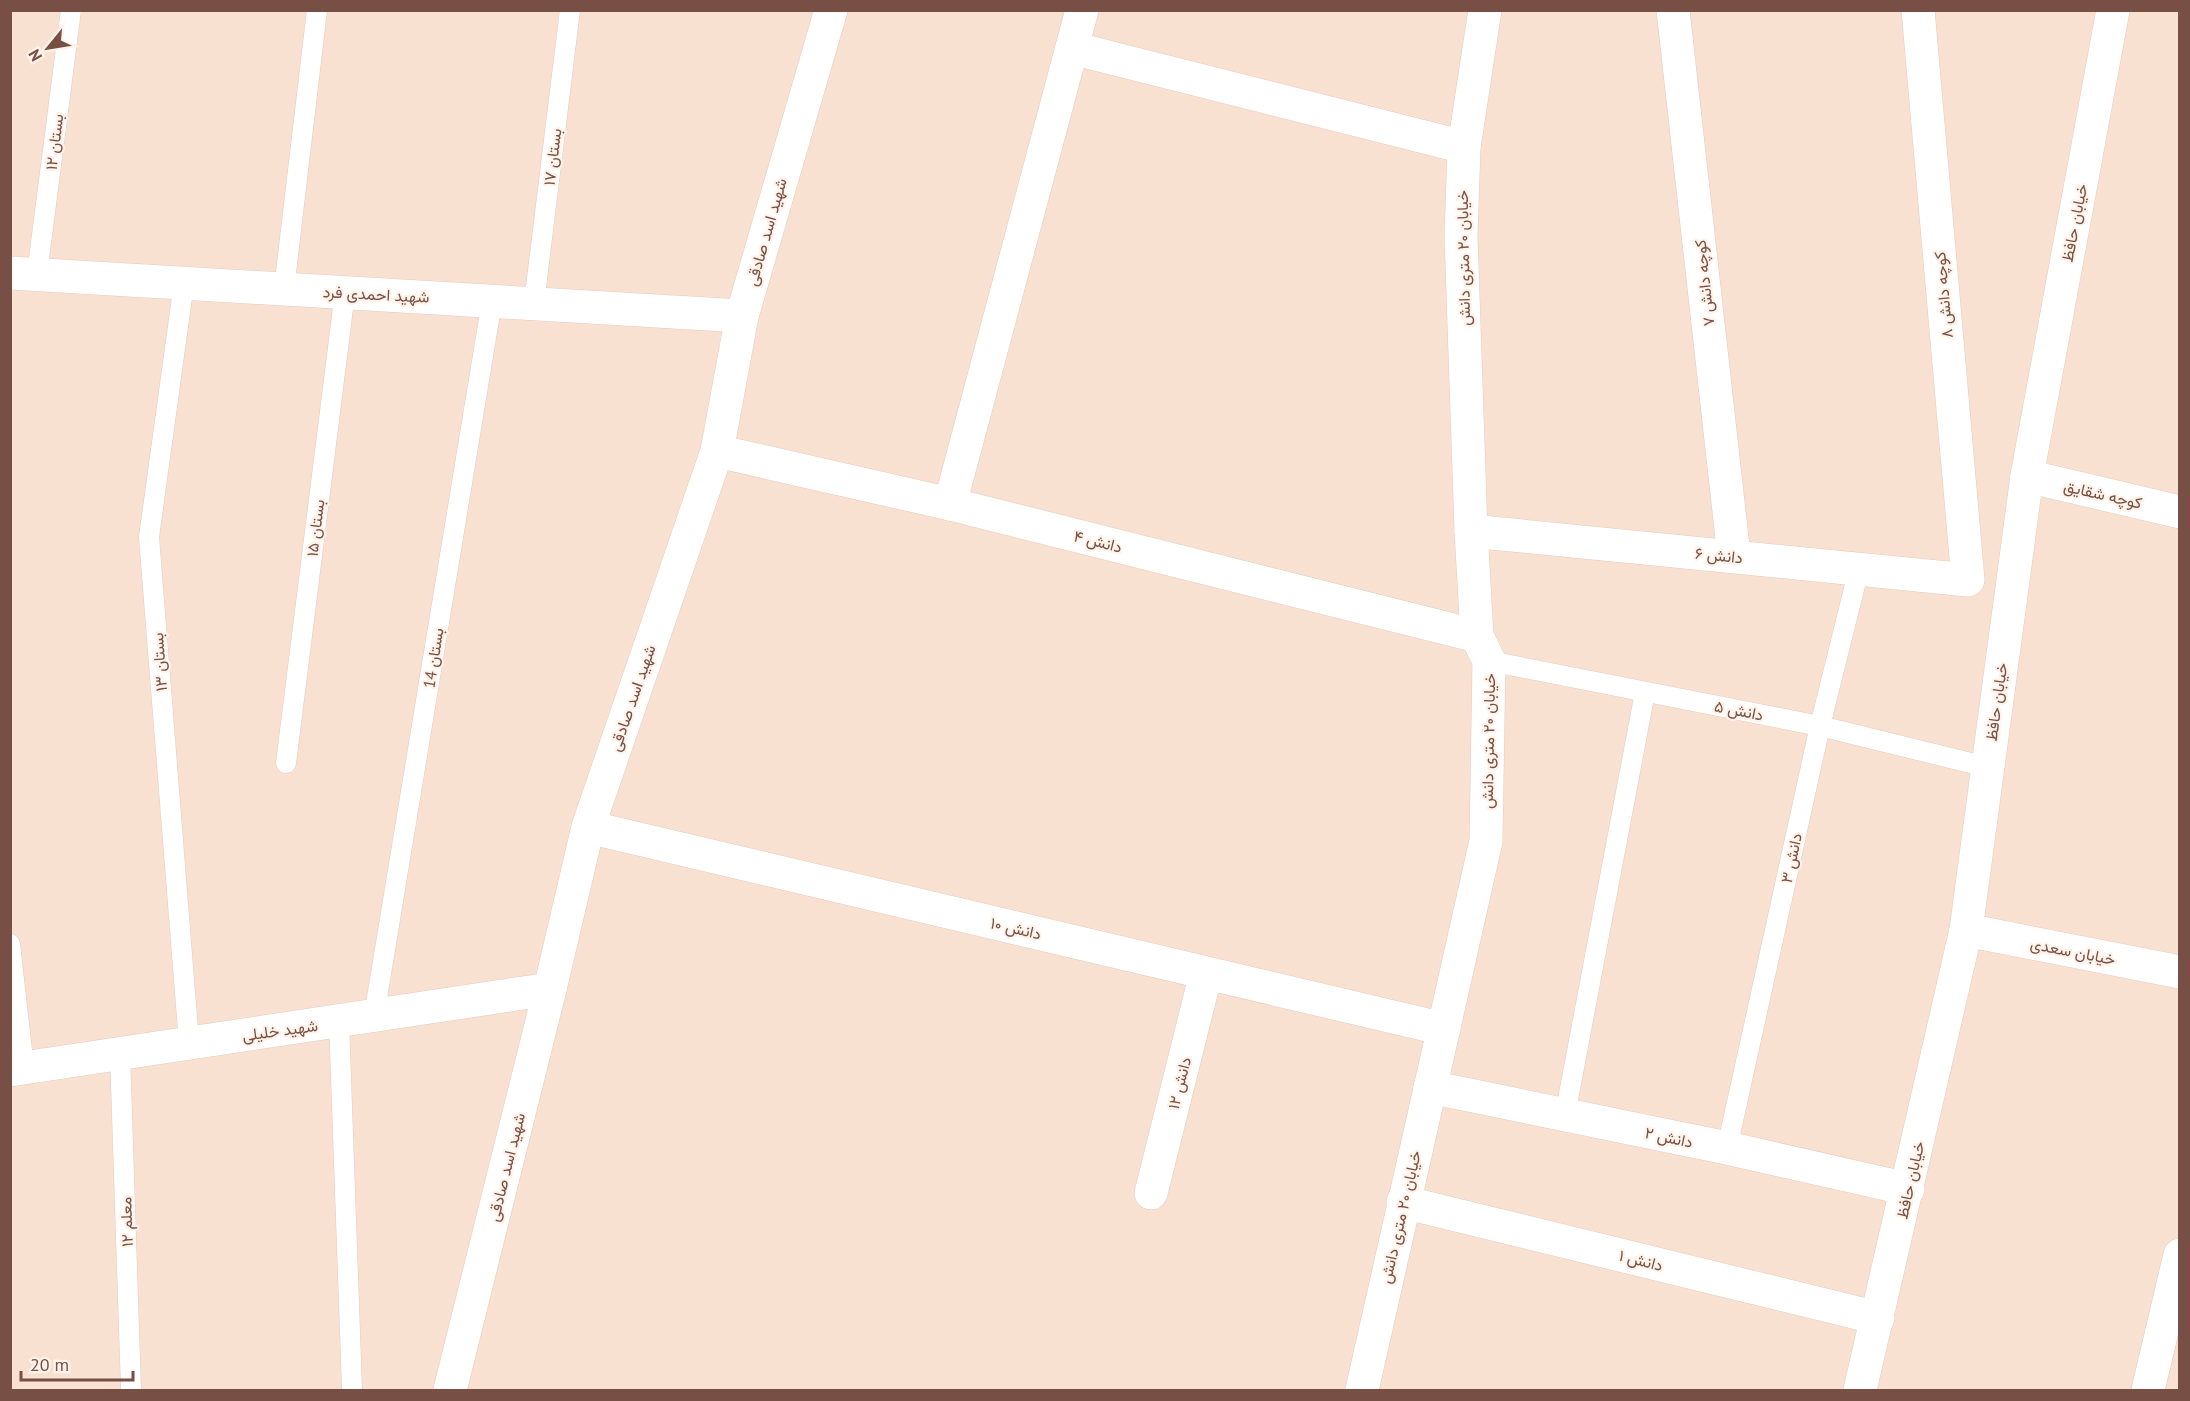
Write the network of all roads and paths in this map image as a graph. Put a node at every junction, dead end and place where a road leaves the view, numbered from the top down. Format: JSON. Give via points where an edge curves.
{"nodes":[{"id":1,"x":71,"y":10,"type":"edge"},
{"id":2,"x":317,"y":10,"type":"edge"},
{"id":3,"x":570,"y":10,"type":"edge"},
{"id":4,"x":831,"y":10,"type":"edge"},
{"id":5,"x":1082,"y":10,"type":"edge"},
{"id":6,"x":1485,"y":10,"type":"edge"},
{"id":7,"x":1673,"y":10,"type":"edge"},
{"id":8,"x":1918,"y":10,"type":"edge"},
{"id":9,"x":2113,"y":10,"type":"edge"},
{"id":10,"x":1072,"y":48,"type":"junction"},
{"id":11,"x":1464,"y":147,"type":"junction"},
{"id":12,"x":24,"y":274,"type":"edge"},
{"id":13,"x":184,"y":283,"type":"junction"},
{"id":14,"x":284,"y":289,"type":"junction"},
{"id":15,"x":345,"y":292,"type":"junction"},
{"id":16,"x":492,"y":301,"type":"junction"},
{"id":17,"x":534,"y":303,"type":"junction"},
{"id":18,"x":742,"y":316,"type":"junction"},
{"id":19,"x":717,"y":451,"type":"junction"},
{"id":20,"x":2027,"y":476,"type":"junction"},
{"id":21,"x":950,"y":504,"type":"junction"},
{"id":22,"x":2180,"y":512,"type":"edge"},
{"id":23,"x":1471,"y":531,"type":"junction"},
{"id":24,"x":1734,"y":556,"type":"junction"},
{"id":25,"x":1859,"y":568,"type":"junction"},
{"id":26,"x":1968,"y":580,"type":"joint"},
{"id":27,"x":1483,"y":649,"type":"junction"},
{"id":28,"x":1645,"y":692,"type":"junction"},
{"id":29,"x":1820,"y":726,"type":"junction"},
{"id":30,"x":286,"y":763,"type":"dead end"},
{"id":31,"x":1988,"y":767,"type":"junction"},
{"id":32,"x":588,"y":827,"type":"junction"},
{"id":33,"x":1966,"y":930,"type":"junction"},
{"id":34,"x":10,"y":944,"type":"edge"},
{"id":35,"x":2180,"y":972,"type":"edge"},
{"id":36,"x":1206,"y":973,"type":"junction"},
{"id":37,"x":550,"y":990,"type":"junction"},
{"id":38,"x":374,"y":1016,"type":"junction"},
{"id":39,"x":339,"y":1021,"type":"junction"},
{"id":40,"x":1444,"y":1029,"type":"junction"},
{"id":41,"x":189,"y":1043,"type":"junction"},
{"id":42,"x":120,"y":1053,"type":"junction"},
{"id":43,"x":17,"y":1069,"type":"edge"},
{"id":44,"x":1430,"y":1087,"type":"junction"},
{"id":45,"x":1565,"y":1115,"type":"junction"},
{"id":46,"x":1727,"y":1149,"type":"junction"},
{"id":47,"x":1908,"y":1189,"type":"junction"},
{"id":48,"x":1151,"y":1193,"type":"dead end"},
{"id":49,"x":1403,"y":1202,"type":"junction"},
{"id":50,"x":2180,"y":1255,"type":"edge"},
{"id":51,"x":1878,"y":1318,"type":"junction"},
{"id":52,"x":352,"y":1389,"type":"dead end"},
{"id":53,"x":131,"y":1390,"type":"edge"},
{"id":54,"x":450,"y":1390,"type":"edge"},
{"id":55,"x":1362,"y":1390,"type":"edge"},
{"id":56,"x":1860,"y":1390,"type":"edge"},
{"id":57,"x":2148,"y":1390,"type":"edge"}],
"edges":[{"from":1,"to":12,"type":"lane","name":"بستان ۱۲"},
{"from":2,"to":14,"type":"lane"},
{"from":3,"to":17,"type":"lane","name":"بستان ۱۷"},
{"from":4,"to":18,"type":"street","name":"شهید اسد صادقی"},
{"from":5,"to":10,"type":"street"},
{"from":6,"to":11,"type":"street","name":"خیابان ۲۰ متری دانش"},
{"from":7,"to":24,"type":"street","name":"کوچه دانش ۷"},
{"from":8,"to":26,"type":"street","name":"کوچه دانش ۸"},
{"from":9,"to":20,"type":"street","name":"خیابان حافظ"},
{"from":10,"to":11,"type":"street"},
{"from":10,"to":21,"type":"street"},
{"from":11,"to":23,"type":"street","name":"خیابان ۲۰ متری دانش","via":[[1461,236]]},
{"from":12,"to":13,"type":"street","name":"شهید احمدی فرد"},
{"from":13,"to":14,"type":"street","name":"شهید احمدی فرد"},
{"from":13,"to":41,"type":"lane","name":"بستان ۱۳","via":[[149,537]]},
{"from":14,"to":15,"type":"street","name":"شهید احمدی فرد"},
{"from":15,"to":16,"type":"street","name":"شهید احمدی فرد"},
{"from":15,"to":30,"type":"lane","name":"بستان ۱۵"},
{"from":16,"to":17,"type":"street","name":"شهید احمدی فرد"},
{"from":16,"to":38,"type":"lane","name":"بستان 14"},
{"from":17,"to":18,"type":"street","name":"شهید احمدی فرد"},
{"from":18,"to":19,"type":"street","name":"شهید اسد صادقی"},
{"from":19,"to":21,"type":"street","name":"دانش ۴"},
{"from":19,"to":32,"type":"street","name":"شهید اسد صادقی"},
{"from":20,"to":22,"type":"street","name":"کوچه شقایق"},
{"from":20,"to":31,"type":"street","name":"خیابان حافظ"},
{"from":21,"to":27,"type":"street","name":"دانش ۴"},
{"from":23,"to":24,"type":"street","name":"دانش ۶"},
{"from":23,"to":27,"type":"street","name":"خیابان ۲۰ متری دانش"},
{"from":24,"to":25,"type":"street","name":"دانش ۶"},
{"from":25,"to":26,"type":"street","name":"دانش ۶"},
{"from":25,"to":29,"type":"lane","name":"دانش ۳"},
{"from":27,"to":28,"type":"lane","name":"دانش ۵"},
{"from":27,"to":40,"type":"street","name":"خیابان ۲۰ متری دانش","via":[[1485,841]]},
{"from":28,"to":29,"type":"lane","name":"دانش ۵"},
{"from":28,"to":45,"type":"lane"},
{"from":29,"to":31,"type":"lane","name":"دانش ۵"},
{"from":29,"to":46,"type":"lane","name":"دانش ۳"},
{"from":31,"to":33,"type":"street","name":"خیابان حافظ"},
{"from":32,"to":36,"type":"street","name":"دانش ۱۰"},
{"from":32,"to":37,"type":"street","name":"شهید اسد صادقی"},
{"from":33,"to":35,"type":"street","name":"خیابان سعدی"},
{"from":33,"to":47,"type":"street","name":"خیابان حافظ"},
{"from":34,"to":43,"type":"lane"},
{"from":36,"to":40,"type":"street","name":"دانش ۱۰"},
{"from":36,"to":48,"type":"street","name":"دانش ۱۲"},
{"from":37,"to":38,"type":"street","name":"شهید خلیلی"},
{"from":37,"to":54,"type":"street","name":"شهید اسد صادقی"},
{"from":38,"to":39,"type":"street","name":"شهید خلیلی"},
{"from":39,"to":41,"type":"street","name":"شهید خلیلی"},
{"from":39,"to":52,"type":"lane"},
{"from":40,"to":44,"type":"street","name":"خیابان ۲۰ متری دانش"},
{"from":41,"to":42,"type":"street","name":"شهید خلیلی"},
{"from":42,"to":43,"type":"street","name":"شهید خلیلی"},
{"from":42,"to":53,"type":"lane","name":"معلم ۱۲"},
{"from":44,"to":45,"type":"street","name":"دانش ۲"},
{"from":44,"to":49,"type":"street","name":"خیابان ۲۰ متری دانش"},
{"from":45,"to":46,"type":"street","name":"دانش ۲"},
{"from":46,"to":47,"type":"street","name":"دانش ۲"},
{"from":47,"to":51,"type":"street","name":"خیابان حافظ"},
{"from":49,"to":51,"type":"street","name":"دانش ۱"},
{"from":49,"to":55,"type":"street","name":"خیابان ۲۰ متری دانش"},
{"from":50,"to":57,"type":"street"},
{"from":51,"to":56,"type":"street","name":"خیابان حافظ"}]}
